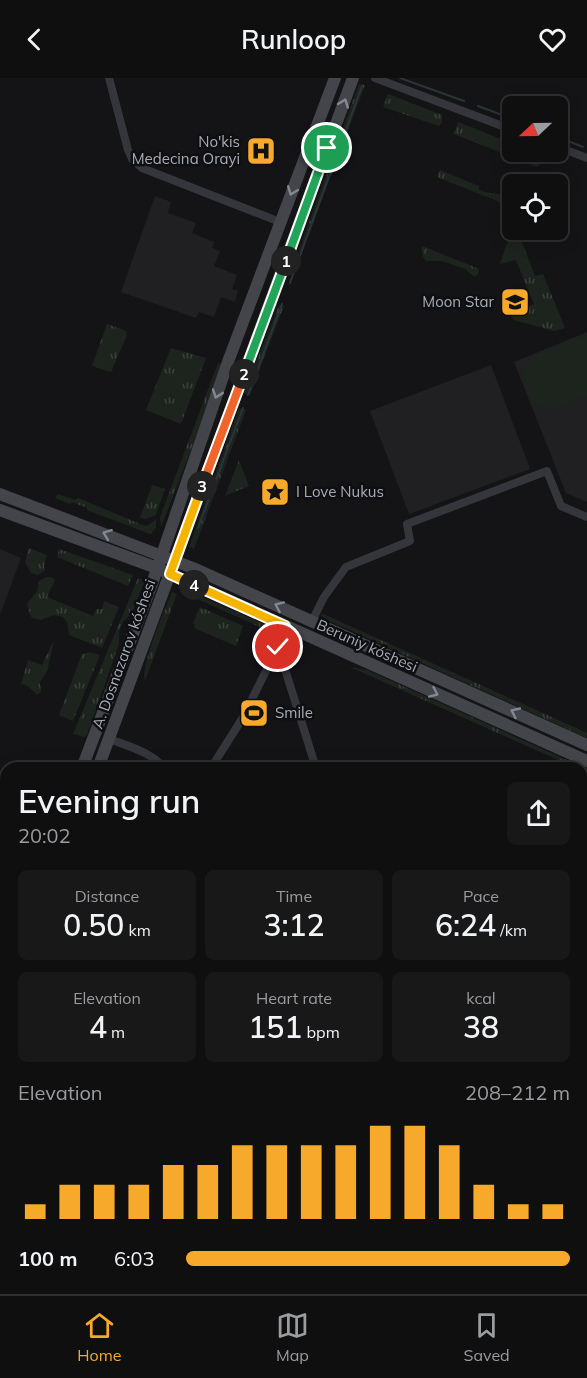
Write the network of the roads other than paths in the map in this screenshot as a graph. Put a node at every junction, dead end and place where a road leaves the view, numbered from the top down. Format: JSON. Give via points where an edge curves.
{"nodes":[{"id":1,"x":109,"y":78,"type":"edge"},
{"id":2,"x":335,"y":78,"type":"edge"},
{"id":3,"x":353,"y":78,"type":"edge"},
{"id":4,"x":375,"y":78,"type":"edge"},
{"id":5,"x":502,"y":126,"type":"edge"},
{"id":6,"x":568,"y":151,"type":"edge"},
{"id":7,"x":587,"y":158,"type":"edge"},
{"id":8,"x":280,"y":222,"type":"junction"},
{"id":9,"x":0,"y":494,"type":"edge"},
{"id":10,"x":0,"y":510,"type":"edge"},
{"id":11,"x":587,"y":517,"type":"edge"},
{"id":12,"x":169,"y":533,"type":"junction"},
{"id":13,"x":183,"y":537,"type":"junction"},
{"id":14,"x":138,"y":546,"type":"junction"},
{"id":15,"x":162,"y":555,"type":"junction"},
{"id":16,"x":133,"y":559,"type":"junction"},
{"id":17,"x":174,"y":560,"type":"junction"},
{"id":18,"x":157,"y":568,"type":"junction"},
{"id":19,"x":193,"y":568,"type":"junction"},
{"id":20,"x":170,"y":574,"type":"junction"},
{"id":21,"x":188,"y":582,"type":"junction"},
{"id":22,"x":151,"y":586,"type":"junction"},
{"id":23,"x":164,"y":591,"type":"junction"},
{"id":24,"x":312,"y":621,"type":"junction"},
{"id":25,"x":285,"y":626,"type":"junction"},
{"id":26,"x":278,"y":647,"type":"junction"},
{"id":27,"x":546,"y":727,"type":"junction"},
{"id":28,"x":109,"y":739,"type":"junction"},
{"id":29,"x":540,"y":740,"type":"junction"},
{"id":30,"x":587,"y":745,"type":"edge"},
{"id":31,"x":587,"y":761,"type":"edge"},
{"id":32,"x":84,"y":762,"type":"edge"},
{"id":33,"x":100,"y":762,"type":"edge"},
{"id":34,"x":159,"y":762,"type":"edge"},
{"id":35,"x":215,"y":762,"type":"edge"},
{"id":36,"x":314,"y":762,"type":"edge"}],
"edges":[{"from":1,"to":8,"type":"street","via":[[128,150],[137,164]]},
{"from":2,"to":8,"type":"main road","name":"A. Dosnazarov kóshesi","one_way":true},
{"from":13,"to":3,"type":"main road","name":"A. Dosnazarov kóshesi","one_way":true},
{"from":4,"to":5,"type":"street"},
{"from":6,"to":7,"type":"street"},
{"from":8,"to":12,"type":"main road","name":"A. Dosnazarov kóshesi","one_way":true},
{"from":14,"to":9,"type":"main road","name":"Beruniy kóshesi","one_way":true},
{"from":10,"to":16,"type":"main road","name":"Beruniy kóshesi"},
{"from":11,"to":24,"type":"street","via":[[561,506],[547,471],[507,485],[407,524],[410,541],[346,567]]},
{"from":12,"to":13,"type":"main road","via":[[175,539]]},
{"from":12,"to":15,"type":"main road","name":"A. Dosnazarov kóshesi"},
{"from":13,"to":17,"type":"main road","name":"A. Dosnazarov kóshesi"},
{"from":14,"to":15,"type":"main road","name":"Beruniy kóshesi"},
{"from":14,"to":16,"type":"main road","via":[[140,554]]},
{"from":15,"to":17,"type":"main road","name":"Beruniy kóshesi"},
{"from":15,"to":18,"type":"main road","name":"A. Dosnazarov kóshesi"},
{"from":16,"to":18,"type":"main road","name":"Beruniy kóshesi"},
{"from":17,"to":19,"type":"main road","name":"Beruniy kóshesi"},
{"from":17,"to":20,"type":"main road","name":"A. Dosnazarov kóshesi"},
{"from":18,"to":20,"type":"main road","name":"Beruniy kóshesi"},
{"from":18,"to":22,"type":"main road","name":"A. Dosnazarov kóshesi"},
{"from":19,"to":21,"type":"main road","via":[[187,575]]},
{"from":24,"to":19,"type":"main road","name":"Beruniy kóshesi","one_way":true},
{"from":20,"to":21,"type":"main road","name":"Beruniy kóshesi"},
{"from":20,"to":23,"type":"main road","name":"A. Dosnazarov kóshesi"},
{"from":21,"to":25,"type":"main road","name":"Beruniy kóshesi"},
{"from":22,"to":23,"type":"main road","via":[[159,585]]},
{"from":22,"to":32,"type":"main road","name":"A. Dosnazarov kóshesi"},
{"from":23,"to":28,"type":"main road","name":"A. Dosnazarov kóshesi"},
{"from":27,"to":24,"type":"main road","name":"Beruniy kóshesi","one_way":true},
{"from":25,"to":26,"type":"street"},
{"from":25,"to":29,"type":"main road","name":"Beruniy kóshesi","one_way":true},
{"from":26,"to":35,"type":"street"},
{"from":26,"to":36,"type":"street"},
{"from":27,"to":29,"type":"main road"},
{"from":27,"to":30,"type":"main road","name":"Beruniy kóshesi"},
{"from":28,"to":33,"type":"main road","name":"A. Dosnazarov kóshesi"},
{"from":28,"to":34,"type":"street"},
{"from":29,"to":31,"type":"main road","name":"Beruniy kóshesi"}]}
